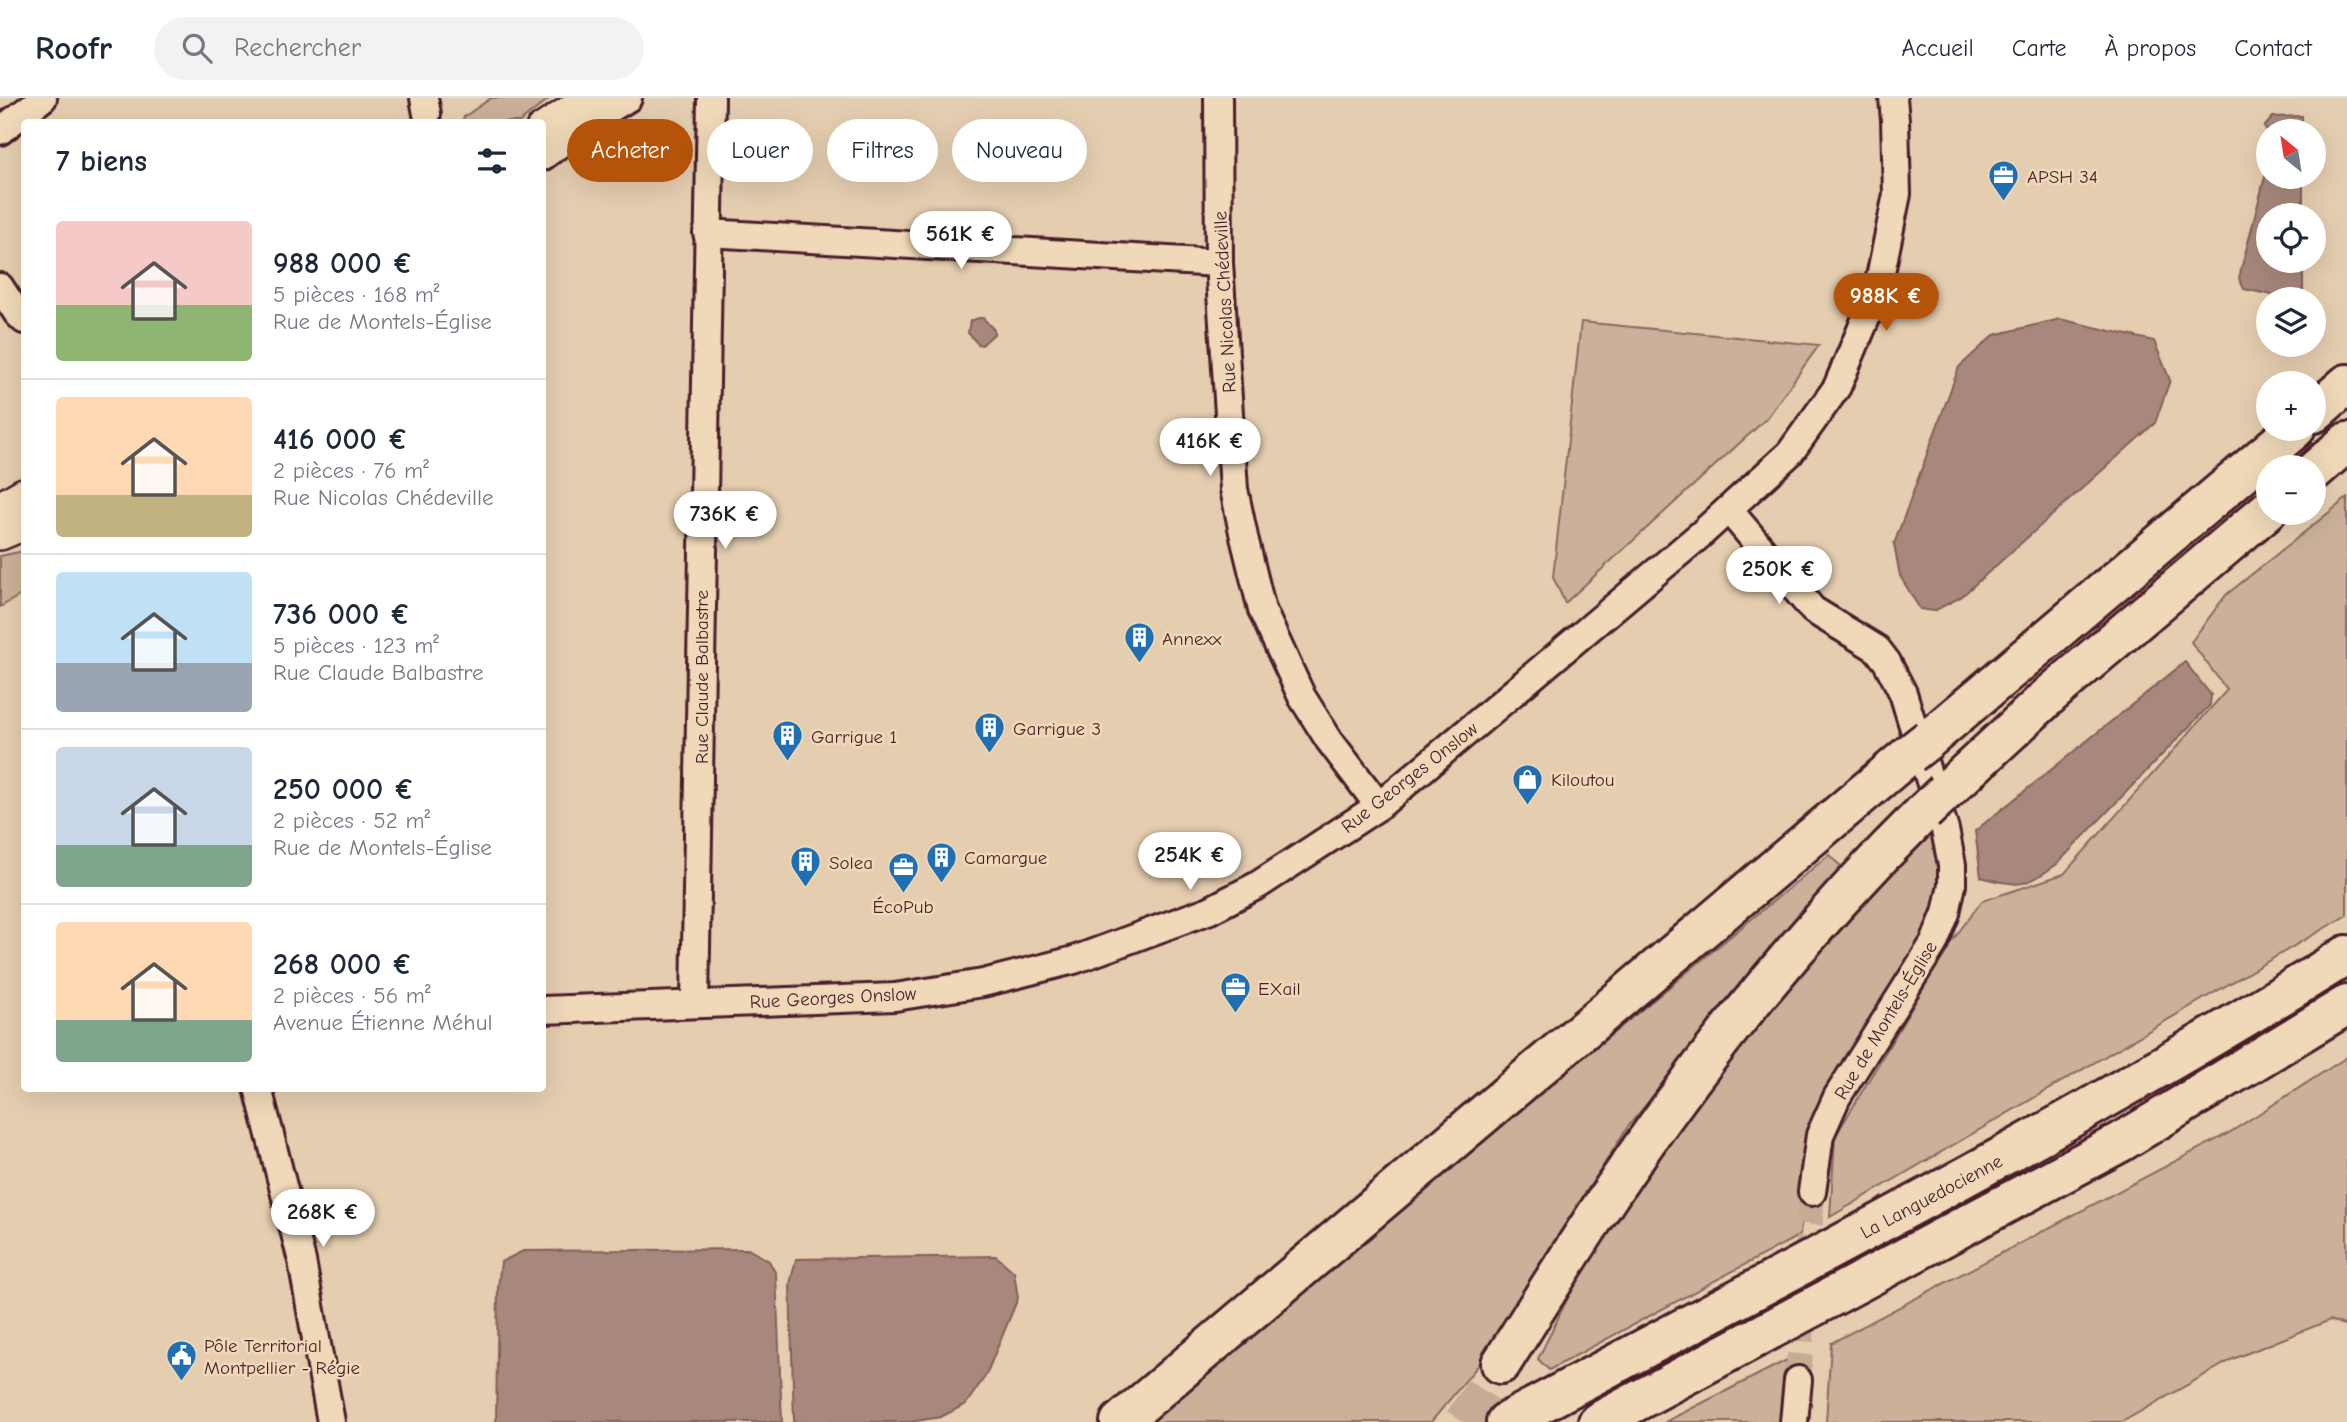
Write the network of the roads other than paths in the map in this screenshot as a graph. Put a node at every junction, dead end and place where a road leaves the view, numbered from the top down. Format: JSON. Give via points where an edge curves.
{"nodes":[{"id":1,"x":43,"y":98,"type":"edge"},
{"id":2,"x":592,"y":98,"type":"edge"},
{"id":3,"x":628,"y":98,"type":"edge"},
{"id":4,"x":710,"y":98,"type":"edge"},
{"id":5,"x":1217,"y":98,"type":"edge"},
{"id":6,"x":1893,"y":98,"type":"edge"},
{"id":7,"x":546,"y":128,"type":"edge"},
{"id":8,"x":0,"y":131,"type":"edge"},
{"id":9,"x":546,"y":154,"type":"edge"},
{"id":10,"x":707,"y":233,"type":"junction"},
{"id":11,"x":1219,"y":263,"type":"junction"},
{"id":12,"x":10,"y":293,"type":"edge"},
{"id":13,"x":21,"y":317,"type":"edge"},
{"id":14,"x":2347,"y":384,"type":"edge"},
{"id":15,"x":2326,"y":402,"type":"edge"},
{"id":16,"x":2281,"y":441,"type":"edge"},
{"id":17,"x":2347,"y":442,"type":"edge"},
{"id":18,"x":2326,"y":460,"type":"edge"},
{"id":19,"x":21,"y":497,"type":"edge"},
{"id":20,"x":0,"y":509,"type":"edge"},
{"id":21,"x":1729,"y":510,"type":"junction"},
{"id":22,"x":2256,"y":520,"type":"edge"},
{"id":23,"x":21,"y":524,"type":"edge"},
{"id":24,"x":0,"y":533,"type":"edge"},
{"id":25,"x":1379,"y":806,"type":"junction"},
{"id":26,"x":2347,"y":955,"type":"edge"},
{"id":27,"x":695,"y":1004,"type":"junction"},
{"id":28,"x":2347,"y":1005,"type":"edge"},
{"id":29,"x":546,"y":1010,"type":"edge"},
{"id":30,"x":259,"y":1092,"type":"edge"},
{"id":31,"x":1812,"y":1192,"type":"tunnel mouth"},
{"id":32,"x":1501,"y":1364,"type":"tunnel mouth"},
{"id":33,"x":1798,"y":1380,"type":"tunnel mouth"},
{"id":34,"x":331,"y":1422,"type":"edge"},
{"id":35,"x":1120,"y":1422,"type":"edge"},
{"id":36,"x":1506,"y":1422,"type":"edge"},
{"id":37,"x":1598,"y":1422,"type":"edge"},
{"id":38,"x":1794,"y":1422,"type":"edge"}],
"edges":[{"from":1,"to":8,"type":"street"},
{"from":2,"to":7,"type":"main road"},
{"from":3,"to":9,"type":"street"},
{"from":4,"to":10,"type":"street","name":"Rue Claude Balbastre"},
{"from":5,"to":11,"type":"street","name":"Rue Nicolas Chédeville"},
{"from":6,"to":21,"type":"street","via":[[1897,194],[1877,292],[1838,387],[1790,453]]},
{"from":10,"to":11,"type":"street"},
{"from":10,"to":27,"type":"street","name":"Rue Claude Balbastre"},
{"from":11,"to":25,"type":"street","name":"Rue Nicolas Chédeville","via":[[1234,489],[1262,610],[1302,697]]},
{"from":12,"to":13,"type":"street"},
{"from":14,"to":15,"type":"highway"},
{"from":16,"to":35,"type":"highway"},
{"from":17,"to":18,"type":"highway"},
{"from":19,"to":20,"type":"main road"},
{"from":21,"to":25,"type":"street","name":"Rue Georges Onslow"},
{"from":21,"to":31,"type":"street","name":"Rue de Montels-Église","via":[[1813,610],[1877,649],[1886,662],[1903,693],[1952,865],[1946,913],[1934,943],[1837,1097],[1820,1136]]},
{"from":22,"to":32,"type":"highway","via":[[2051,694],[1934,802],[1843,895],[1716,1047],[1619,1181]]},
{"from":23,"to":24,"type":"main road"},
{"from":25,"to":27,"type":"street","name":"Rue Georges Onslow","via":[[1246,891],[1074,960],[984,983],[895,997]]},
{"from":26,"to":36,"type":"highway","name":"La Languedocienne","via":[[2082,1114]]},
{"from":27,"to":29,"type":"street","name":"Rue Georges Onslow"},
{"from":28,"to":37,"type":"highway","via":[[2121,1142]]},
{"from":30,"to":34,"type":"street","via":[[302,1261]]},
{"from":33,"to":38,"type":"street"}]}
